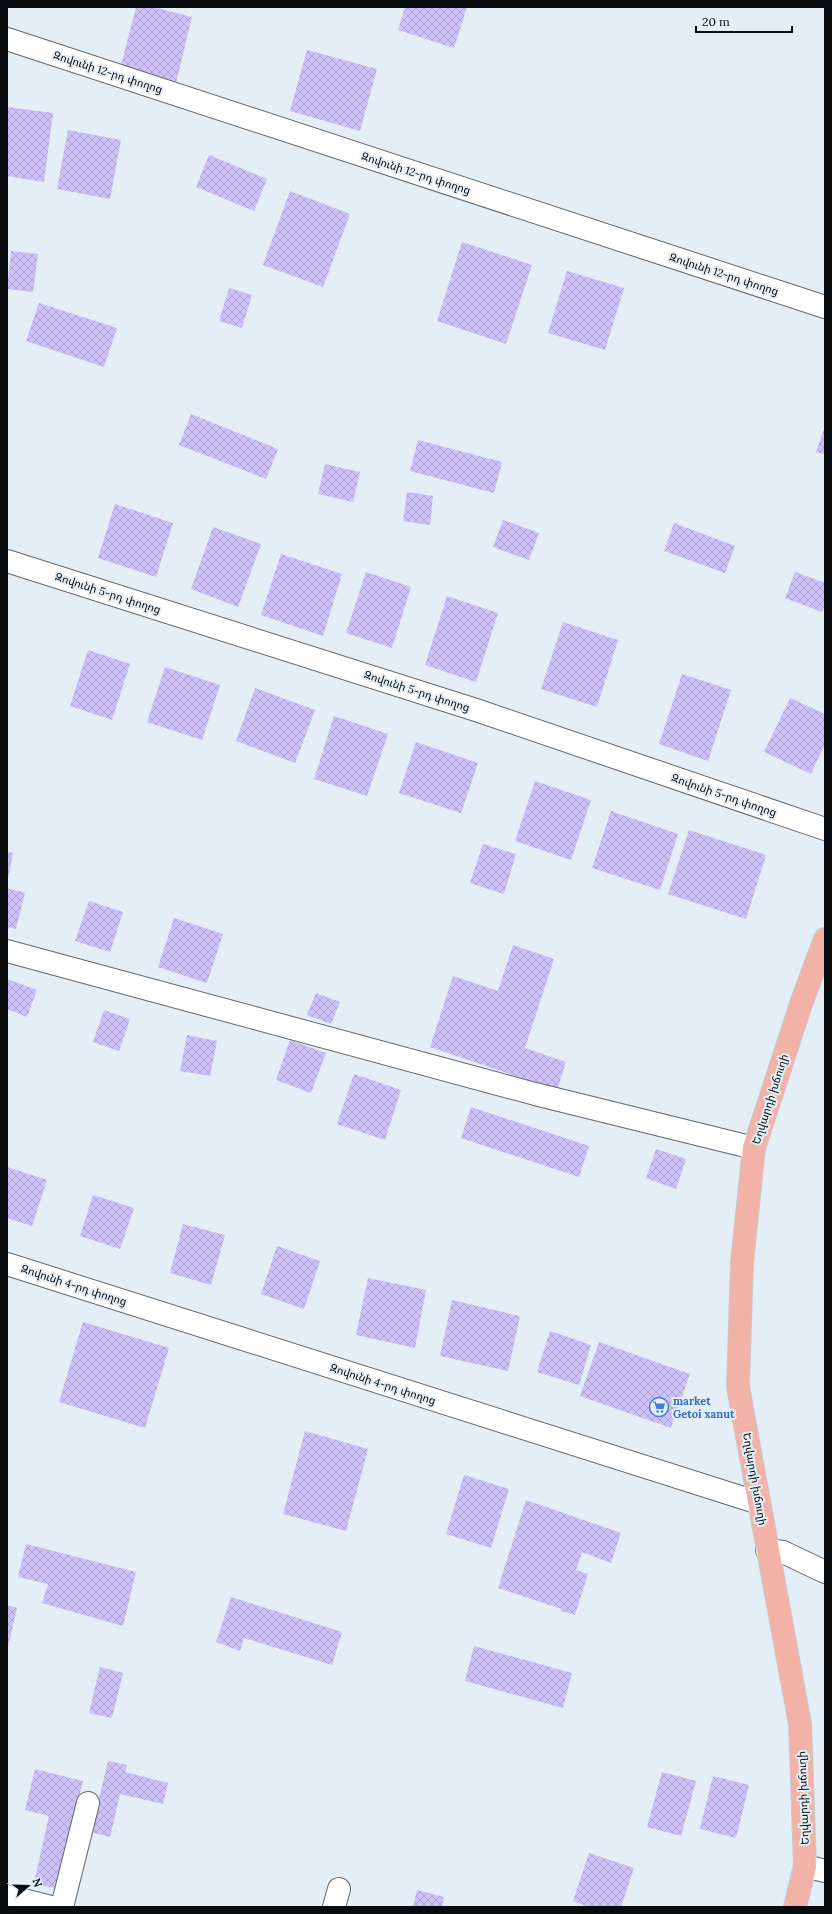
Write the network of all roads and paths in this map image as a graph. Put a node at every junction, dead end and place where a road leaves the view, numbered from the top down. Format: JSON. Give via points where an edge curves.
{"nodes":[{"id":1,"x":7,"y":39,"type":"edge"},
{"id":2,"x":825,"y":307,"type":"edge"},
{"id":3,"x":7,"y":561,"type":"edge"},
{"id":4,"x":825,"y":829,"type":"edge"},
{"id":5,"x":825,"y":939,"type":"edge"},
{"id":6,"x":7,"y":951,"type":"edge"},
{"id":7,"x":754,"y":1148,"type":"junction"},
{"id":8,"x":7,"y":1264,"type":"edge"},
{"id":9,"x":759,"y":1503,"type":"junction"},
{"id":10,"x":768,"y":1550,"type":"junction"},
{"id":11,"x":825,"y":1572,"type":"edge"},
{"id":12,"x":88,"y":1803,"type":"dead end"},
{"id":13,"x":815,"y":1869,"type":"edge"},
{"id":14,"x":7,"y":1896,"type":"edge"},
{"id":15,"x":51,"y":1907,"type":"edge"},
{"id":16,"x":62,"y":1907,"type":"edge"},
{"id":17,"x":796,"y":1907,"type":"edge"}],
"edges":[{"from":1,"to":2,"type":"street","name":"Զովունի 12-րդ փողոց"},
{"from":3,"to":4,"type":"street","name":"Զովունի 5-րդ փողոց","via":[[476,710]]},
{"from":5,"to":7,"type":"main road","name":"Եղվարդի խճուղի"},
{"from":6,"to":7,"type":"street","via":[[535,1094]]},
{"from":7,"to":9,"type":"main road","name":"Եղվարդի խճուղի","via":[[742,1262],[738,1387]]},
{"from":8,"to":9,"type":"street","name":"Զովունի 4-րդ փողոց"},
{"from":9,"to":10,"type":"main road","name":"Եղվարդի խճուղի"},
{"from":10,"to":11,"type":"street","via":[[783,1552]]},
{"from":10,"to":13,"type":"main road","name":"Եղվարդի խճուղի","via":[[800,1724]]},
{"from":12,"to":16,"type":"street"},
{"from":13,"to":17,"type":"main road","name":"Եղվարդի խճուղի"},
{"from":14,"to":15,"type":"street"}]}
